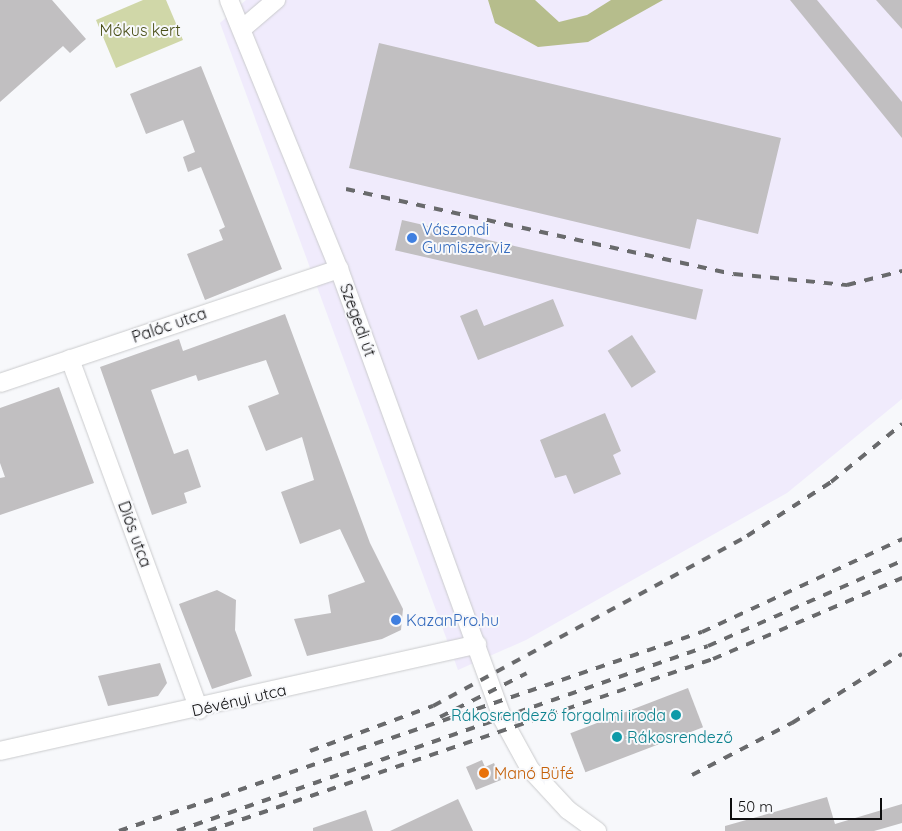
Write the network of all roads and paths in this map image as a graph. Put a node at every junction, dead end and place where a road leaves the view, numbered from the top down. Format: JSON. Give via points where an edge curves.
{"nodes":[{"id":1,"x":229,"y":0,"type":"edge"},
{"id":2,"x":276,"y":0,"type":"edge"},
{"id":3,"x":242,"y":29,"type":"junction"},
{"id":4,"x":339,"y":269,"type":"junction"},
{"id":5,"x":70,"y":359,"type":"junction"},
{"id":6,"x":0,"y":383,"type":"edge"},
{"id":7,"x":477,"y":644,"type":"junction"},
{"id":8,"x":199,"y":710,"type":"junction"},
{"id":9,"x":0,"y":751,"type":"edge"},
{"id":10,"x":597,"y":831,"type":"edge"}],
"edges":[{"from":1,"to":3,"type":"street","name":"Szegedi út"},
{"from":2,"to":3,"type":"street"},
{"from":3,"to":4,"type":"street","name":"Szegedi út"},
{"from":4,"to":5,"type":"street","name":"Palóc utca"},
{"from":4,"to":7,"type":"street","name":"Szegedi út"},
{"from":5,"to":6,"type":"street","name":"Palóc utca"},
{"from":5,"to":8,"type":"street","name":"Diós utca"},
{"from":7,"to":8,"type":"street","name":"Dévényi utca"},
{"from":7,"to":10,"type":"street","name":"Szegedi út","via":[[502,718],[520,754],[554,796]]},
{"from":8,"to":9,"type":"street","name":"Dévényi utca"}]}
